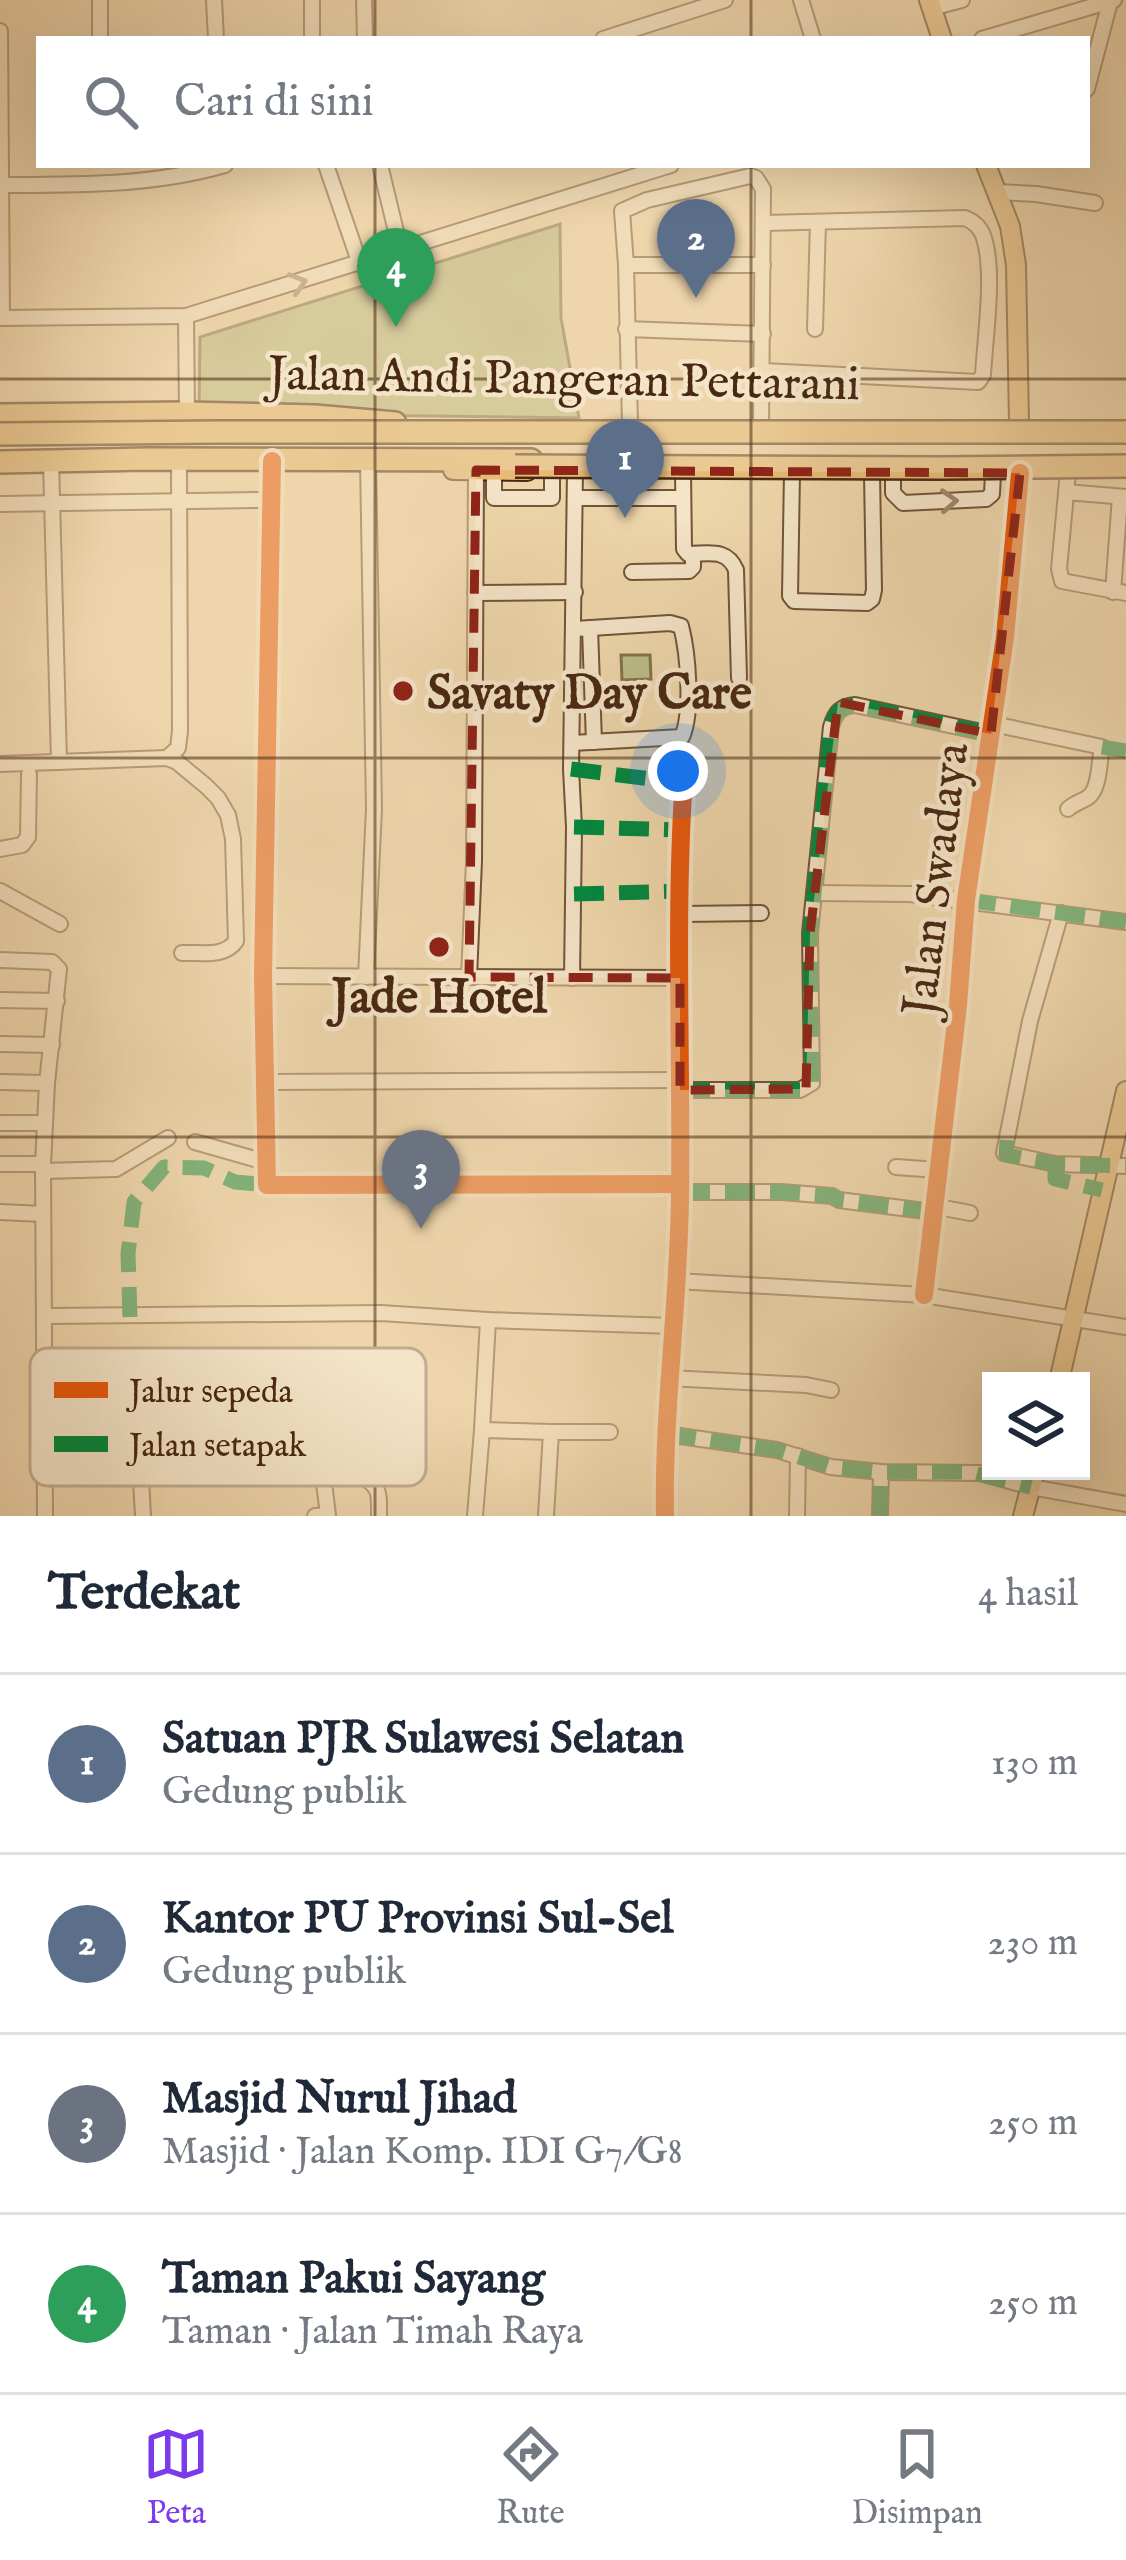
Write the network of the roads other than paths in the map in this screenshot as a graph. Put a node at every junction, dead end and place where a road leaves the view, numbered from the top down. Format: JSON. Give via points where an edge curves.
{"nodes":[{"id":1,"x":100,"y":0,"type":"edge"},
{"id":2,"x":214,"y":0,"type":"edge"},
{"id":3,"x":312,"y":0,"type":"edge"},
{"id":4,"x":381,"y":0,"type":"edge"},
{"id":5,"x":725,"y":0,"type":"edge"},
{"id":6,"x":801,"y":0,"type":"edge"},
{"id":7,"x":962,"y":0,"type":"edge"},
{"id":8,"x":1112,"y":1,"type":"edge"},
{"id":9,"x":364,"y":3,"type":"edge"},
{"id":10,"x":930,"y":4,"type":"edge"},
{"id":11,"x":0,"y":31,"type":"edge"},
{"id":12,"x":100,"y":36,"type":"edge"},
{"id":13,"x":216,"y":36,"type":"edge"},
{"id":14,"x":312,"y":36,"type":"edge"},
{"id":15,"x":365,"y":36,"type":"edge"},
{"id":16,"x":612,"y":36,"type":"edge"},
{"id":17,"x":812,"y":36,"type":"edge"},
{"id":18,"x":942,"y":36,"type":"edge"},
{"id":19,"x":992,"y":36,"type":"edge"},
{"id":20,"x":1090,"y":78,"type":"edge"},
{"id":21,"x":99,"y":168,"type":"edge"},
{"id":22,"x":209,"y":168,"type":"edge"},
{"id":23,"x":327,"y":168,"type":"edge"},
{"id":24,"x":381,"y":168,"type":"edge"},
{"id":25,"x":660,"y":168,"type":"edge"},
{"id":26,"x":987,"y":168,"type":"edge"},
{"id":27,"x":1,"y":185,"type":"edge"},
{"id":28,"x":99,"y":185,"type":"junction"},
{"id":29,"x":997,"y":192,"type":"junction"},
{"id":30,"x":1095,"y":203,"type":"dead end"},
{"id":31,"x":818,"y":222,"type":"junction"},
{"id":32,"x":763,"y":223,"type":"junction"},
{"id":33,"x":400,"y":248,"type":"junction"},
{"id":34,"x":360,"y":264,"type":"junction"},
{"id":35,"x":626,"y":265,"type":"junction"},
{"id":36,"x":763,"y":265,"type":"junction"},
{"id":37,"x":186,"y":316,"type":"junction"},
{"id":38,"x":1,"y":318,"type":"edge"},
{"id":39,"x":626,"y":329,"type":"junction"},
{"id":40,"x":815,"y":329,"type":"dead end"},
{"id":41,"x":764,"y":334,"type":"junction"},
{"id":42,"x":764,"y":371,"type":"junction"},
{"id":43,"x":141,"y":413,"type":"junction"},
{"id":44,"x":187,"y":413,"type":"junction"},
{"id":45,"x":234,"y":415,"type":"junction"},
{"id":46,"x":0,"y":416,"type":"edge"},
{"id":47,"x":1019,"y":422,"type":"junction"},
{"id":48,"x":630,"y":424,"type":"junction"},
{"id":49,"x":761,"y":426,"type":"junction"},
{"id":50,"x":1126,"y":428,"type":"edge"},
{"id":51,"x":0,"y":434,"type":"edge"},
{"id":52,"x":1126,"y":442,"type":"edge"},
{"id":53,"x":0,"y":444,"type":"edge"},
{"id":54,"x":146,"y":459,"type":"junction"},
{"id":55,"x":179,"y":459,"type":"junction"},
{"id":56,"x":238,"y":460,"type":"junction"},
{"id":57,"x":368,"y":460,"type":"junction"},
{"id":58,"x":51,"y":461,"type":"junction"},
{"id":59,"x":272,"y":461,"type":"junction"},
{"id":60,"x":0,"y":462,"type":"edge"},
{"id":61,"x":417,"y":463,"type":"junction"},
{"id":62,"x":1126,"y":466,"type":"edge"},
{"id":63,"x":495,"y":469,"type":"junction"},
{"id":64,"x":1006,"y":469,"type":"junction"},
{"id":65,"x":575,"y":471,"type":"junction"},
{"id":66,"x":683,"y":472,"type":"junction"},
{"id":67,"x":792,"y":472,"type":"junction"},
{"id":68,"x":1068,"y":472,"type":"junction"},
{"id":69,"x":872,"y":474,"type":"junction"},
{"id":70,"x":893,"y":474,"type":"junction"},
{"id":71,"x":1066,"y":492,"type":"junction"},
{"id":72,"x":1123,"y":497,"type":"edge"},
{"id":73,"x":575,"y":498,"type":"junction"},
{"id":74,"x":682,"y":498,"type":"junction"},
{"id":75,"x":261,"y":500,"type":"dead end"},
{"id":76,"x":179,"y":502,"type":"junction"},
{"id":77,"x":0,"y":504,"type":"edge"},
{"id":78,"x":52,"y":504,"type":"junction"},
{"id":79,"x":693,"y":554,"type":"junction"},
{"id":80,"x":632,"y":572,"type":"dead end"},
{"id":81,"x":575,"y":592,"type":"junction"},
{"id":82,"x":475,"y":593,"type":"junction"},
{"id":83,"x":1120,"y":593,"type":"edge"},
{"id":84,"x":582,"y":629,"type":"junction"},
{"id":85,"x":739,"y":678,"type":"dead end"},
{"id":86,"x":992,"y":729,"type":"junction"},
{"id":87,"x":594,"y":742,"type":"junction"},
{"id":88,"x":572,"y":743,"type":"junction"},
{"id":89,"x":167,"y":758,"type":"junction"},
{"id":90,"x":59,"y":762,"type":"junction"},
{"id":91,"x":0,"y":764,"type":"edge"},
{"id":92,"x":685,"y":764,"type":"dead end"},
{"id":93,"x":29,"y":774,"type":"dead end"},
{"id":94,"x":1068,"y":809,"type":"dead end"},
{"id":95,"x":0,"y":849,"type":"edge"},
{"id":96,"x":0,"y":891,"type":"edge"},
{"id":97,"x":814,"y":893,"type":"junction"},
{"id":98,"x":966,"y":900,"type":"junction"},
{"id":99,"x":761,"y":913,"type":"dead end"},
{"id":100,"x":681,"y":914,"type":"junction"},
{"id":101,"x":1061,"y":914,"type":"junction"},
{"id":102,"x":1126,"y":922,"type":"edge"},
{"id":103,"x":60,"y":924,"type":"dead end"},
{"id":104,"x":182,"y":952,"type":"dead end"},
{"id":105,"x":0,"y":961,"type":"edge"},
{"id":106,"x":262,"y":976,"type":"junction"},
{"id":107,"x":469,"y":976,"type":"junction"},
{"id":108,"x":367,"y":977,"type":"junction"},
{"id":109,"x":572,"y":977,"type":"junction"},
{"id":110,"x":680,"y":978,"type":"junction"},
{"id":111,"x":0,"y":1000,"type":"edge"},
{"id":112,"x":57,"y":1001,"type":"junction"},
{"id":113,"x":0,"y":1044,"type":"edge"},
{"id":114,"x":52,"y":1045,"type":"junction"},
{"id":115,"x":0,"y":1082,"type":"edge"},
{"id":116,"x":266,"y":1082,"type":"junction"},
{"id":117,"x":47,"y":1083,"type":"junction"},
{"id":118,"x":679,"y":1085,"type":"junction"},
{"id":119,"x":1126,"y":1091,"type":"edge"},
{"id":120,"x":0,"y":1123,"type":"edge"},
{"id":121,"x":44,"y":1124,"type":"junction"},
{"id":122,"x":168,"y":1138,"type":"dead end"},
{"id":123,"x":195,"y":1142,"type":"dead end"},
{"id":124,"x":265,"y":1162,"type":"junction"},
{"id":125,"x":0,"y":1163,"type":"edge"},
{"id":126,"x":896,"y":1166,"type":"dead end"},
{"id":127,"x":1117,"y":1166,"type":"edge"},
{"id":128,"x":43,"y":1168,"type":"junction"},
{"id":129,"x":938,"y":1170,"type":"junction"},
{"id":130,"x":680,"y":1188,"type":"junction"},
{"id":131,"x":933,"y":1209,"type":"junction"},
{"id":132,"x":0,"y":1212,"type":"edge"},
{"id":133,"x":43,"y":1214,"type":"junction"},
{"id":134,"x":970,"y":1214,"type":"dead end"},
{"id":135,"x":676,"y":1281,"type":"junction"},
{"id":136,"x":924,"y":1295,"type":"junction"},
{"id":137,"x":45,"y":1316,"type":"junction"},
{"id":138,"x":488,"y":1320,"type":"junction"},
{"id":139,"x":1074,"y":1320,"type":"junction"},
{"id":140,"x":674,"y":1326,"type":"junction"},
{"id":141,"x":1126,"y":1327,"type":"edge"},
{"id":142,"x":45,"y":1348,"type":"edge"},
{"id":143,"x":1061,"y":1372,"type":"edge"},
{"id":144,"x":668,"y":1378,"type":"junction"},
{"id":145,"x":832,"y":1390,"type":"dead end"},
{"id":146,"x":482,"y":1430,"type":"junction"},
{"id":147,"x":551,"y":1432,"type":"junction"},
{"id":148,"x":610,"y":1432,"type":"dead end"},
{"id":149,"x":666,"y":1434,"type":"junction"},
{"id":150,"x":798,"y":1456,"type":"junction"},
{"id":151,"x":880,"y":1472,"type":"junction"},
{"id":152,"x":982,"y":1473,"type":"edge"},
{"id":153,"x":1033,"y":1480,"type":"edge"},
{"id":154,"x":1036,"y":1480,"type":"edge"},
{"id":155,"x":45,"y":1486,"type":"edge"},
{"id":156,"x":141,"y":1486,"type":"edge"},
{"id":157,"x":376,"y":1486,"type":"edge"},
{"id":158,"x":1100,"y":1499,"type":"junction"},
{"id":159,"x":1126,"y":1504,"type":"edge"},
{"id":160,"x":328,"y":1515,"type":"edge"},
{"id":161,"x":45,"y":1516,"type":"edge"},
{"id":162,"x":142,"y":1516,"type":"edge"},
{"id":163,"x":314,"y":1516,"type":"edge"},
{"id":164,"x":380,"y":1516,"type":"edge"},
{"id":165,"x":475,"y":1516,"type":"edge"},
{"id":166,"x":547,"y":1516,"type":"edge"},
{"id":167,"x":665,"y":1516,"type":"edge"},
{"id":168,"x":797,"y":1516,"type":"edge"},
{"id":169,"x":880,"y":1516,"type":"edge"},
{"id":170,"x":1024,"y":1516,"type":"edge"},
{"id":171,"x":1097,"y":1516,"type":"edge"}],
"edges":[{"from":1,"to":12,"type":"street"},
{"from":2,"to":13,"type":"street"},
{"from":3,"to":14,"type":"street"},
{"from":4,"to":9,"type":"street"},
{"from":5,"to":16,"type":"street"},
{"from":6,"to":17,"type":"street"},
{"from":7,"to":10,"type":"street"},
{"from":8,"to":19,"type":"street"},
{"from":8,"to":20,"type":"street"},
{"from":9,"to":15,"type":"street"},
{"from":10,"to":18,"type":"main road"},
{"from":11,"to":27,"type":"street"},
{"from":21,"to":28,"type":"street"},
{"from":22,"to":28,"type":"street"},
{"from":23,"to":34,"type":"street"},
{"from":24,"to":33,"type":"street"},
{"from":25,"to":33,"type":"street"},
{"from":26,"to":29,"type":"main road"},
{"from":27,"to":28,"type":"street"},
{"from":27,"to":38,"type":"street"},
{"from":29,"to":30,"type":"street"},
{"from":29,"to":47,"type":"main road","via":[[1016,265]]},
{"from":31,"to":32,"type":"street"},
{"from":31,"to":40,"type":"street"},
{"from":31,"to":42,"type":"street","via":[[974,221],[984,236],[988,280],[983,375],[978,382]]},
{"from":32,"to":35,"type":"street","via":[[763,189],[750,176],[647,200],[622,211]]},
{"from":32,"to":36,"type":"street"},
{"from":33,"to":34,"type":"street"},
{"from":37,"to":34,"type":"street","one_way":true},
{"from":35,"to":36,"type":"street"},
{"from":35,"to":39,"type":"street"},
{"from":36,"to":41,"type":"street"},
{"from":37,"to":38,"type":"street"},
{"from":37,"to":44,"type":"street"},
{"from":39,"to":41,"type":"street"},
{"from":39,"to":48,"type":"street"},
{"from":41,"to":42,"type":"street"},
{"from":42,"to":49,"type":"street"},
{"from":43,"to":44,"type":"highway","name":"Jalan Andi Pangeran Pettarani"},
{"from":43,"to":46,"type":"highway","name":"Jalan Andi Pangeran Pettarani"},
{"from":43,"to":54,"type":"highway","via":[[164,436]]},
{"from":44,"to":45,"type":"highway","name":"Jalan Andi Pangeran Pettarani"},
{"from":45,"to":48,"type":"highway","name":"Jalan Andi Pangeran Pettarani"},
{"from":45,"to":56,"type":"highway","via":[[211,436],[222,456]]},
{"from":47,"to":49,"type":"highway","name":"Jalan Andi Pangeran Pettarani"},
{"from":47,"to":50,"type":"highway","name":"Jalan Andi Pangeran Pettarani"},
{"from":48,"to":49,"type":"highway","name":"Jalan Andi Pangeran Pettarani"},
{"from":50,"to":51,"type":"highway","bridge":true},
{"from":52,"to":53,"type":"highway"},
{"from":54,"to":55,"type":"highway"},
{"from":54,"to":58,"type":"highway"},
{"from":55,"to":56,"type":"highway"},
{"from":55,"to":76,"type":"street"},
{"from":56,"to":59,"type":"highway"},
{"from":57,"to":59,"type":"highway"},
{"from":57,"to":61,"type":"highway"},
{"from":57,"to":108,"type":"street","via":[[374,809]]},
{"from":58,"to":60,"type":"highway"},
{"from":58,"to":78,"type":"street"},
{"from":59,"to":106,"type":"street"},
{"from":61,"to":63,"type":"highway"},
{"from":61,"to":63,"type":"main road","name":"Jalan Andi Pangeran Pettarani"},
{"from":61,"to":64,"type":"highway"},
{"from":62,"to":63,"type":"highway","bridge":true},
{"from":62,"to":64,"type":"highway","name":"Jalan Andi Pangeran Pettarani"},
{"from":62,"to":68,"type":"main road","name":"Jalan Andi Pangeran Pettarani"},
{"from":63,"to":65,"type":"main road","name":"Jalan Andi Pangeran Pettarani"},
{"from":63,"to":82,"type":"street"},
{"from":64,"to":68,"type":"main road","name":"Jalan Andi Pangeran Pettarani"},
{"from":64,"to":70,"type":"main road","name":"Jalan Andi Pangeran Pettarani"},
{"from":70,"to":64,"type":"street","one_way":true,"via":[[893,493],[903,503],[986,500]]},
{"from":64,"to":86,"type":"street","name":"Jalan Swadaya","via":[[1005,637]]},
{"from":65,"to":66,"type":"main road","name":"Jalan Andi Pangeran Pettarani"},
{"from":65,"to":73,"type":"street"},
{"from":66,"to":67,"type":"main road","name":"Jalan Andi Pangeran Pettarani"},
{"from":66,"to":74,"type":"street"},
{"from":67,"to":69,"type":"main road","name":"Jalan Andi Pangeran Pettarani"},
{"from":67,"to":69,"type":"street","via":[[790,596],[867,603],[874,590]]},
{"from":68,"to":71,"type":"street"},
{"from":69,"to":70,"type":"main road","name":"Jalan Andi Pangeran Pettarani"},
{"from":71,"to":72,"type":"street"},
{"from":71,"to":83,"type":"street","via":[[1062,581]]},
{"from":72,"to":83,"type":"street"},
{"from":73,"to":74,"type":"street"},
{"from":73,"to":81,"type":"street"},
{"from":74,"to":79,"type":"street","via":[[683,547]]},
{"from":75,"to":76,"type":"street"},
{"from":76,"to":78,"type":"street"},
{"from":76,"to":89,"type":"street","via":[[180,731]]},
{"from":77,"to":78,"type":"street"},
{"from":78,"to":90,"type":"street"},
{"from":79,"to":80,"type":"street","via":[[689,571]]},
{"from":79,"to":85,"type":"street","via":[[722,553],[736,570]]},
{"from":81,"to":82,"type":"street"},
{"from":81,"to":84,"type":"street"},
{"from":82,"to":107,"type":"street"},
{"from":84,"to":87,"type":"street"},
{"from":84,"to":87,"type":"street","via":[[681,626],[688,692],[682,737]]},
{"from":84,"to":88,"type":"street"},
{"from":86,"to":94,"type":"street","via":[[1102,747],[1094,792]]},
{"from":86,"to":97,"type":"street","via":[[854,705],[838,710]]},
{"from":86,"to":98,"type":"street","name":"Jalan Swadaya"},
{"from":87,"to":88,"type":"street"},
{"from":88,"to":109,"type":"street"},
{"from":89,"to":90,"type":"street"},
{"from":89,"to":104,"type":"street","via":[[218,798],[233,839],[236,941],[220,952]]},
{"from":90,"to":91,"type":"street"},
{"from":92,"to":100,"type":"street"},
{"from":93,"to":95,"type":"street","via":[[28,837]]},
{"from":96,"to":103,"type":"street"},
{"from":97,"to":98,"type":"street"},
{"from":97,"to":118,"type":"street","via":[[810,1086]]},
{"from":98,"to":101,"type":"street"},
{"from":98,"to":129,"type":"street","name":"Jalan Swadaya"},
{"from":99,"to":100,"type":"street"},
{"from":100,"to":110,"type":"street"},
{"from":101,"to":102,"type":"street"},
{"from":101,"to":127,"type":"street","via":[[1004,1154]]},
{"from":105,"to":112,"type":"street","via":[[52,962]]},
{"from":106,"to":108,"type":"street"},
{"from":106,"to":116,"type":"street"},
{"from":107,"to":108,"type":"street"},
{"from":107,"to":109,"type":"street"},
{"from":109,"to":110,"type":"street"},
{"from":110,"to":118,"type":"street"},
{"from":111,"to":112,"type":"street"},
{"from":112,"to":114,"type":"street"},
{"from":113,"to":114,"type":"street"},
{"from":114,"to":117,"type":"street"},
{"from":115,"to":117,"type":"street"},
{"from":116,"to":118,"type":"street"},
{"from":116,"to":124,"type":"street"},
{"from":117,"to":121,"type":"street"},
{"from":118,"to":130,"type":"street"},
{"from":119,"to":127,"type":"main road"},
{"from":120,"to":121,"type":"street"},
{"from":121,"to":128,"type":"street"},
{"from":122,"to":128,"type":"street","via":[[116,1169]]},
{"from":123,"to":124,"type":"street"},
{"from":124,"to":130,"type":"street","via":[[267,1185]]},
{"from":125,"to":128,"type":"street"},
{"from":126,"to":129,"type":"street"},
{"from":127,"to":139,"type":"main road"},
{"from":128,"to":133,"type":"street"},
{"from":129,"to":131,"type":"street","name":"Jalan Swadaya"},
{"from":130,"to":131,"type":"street"},
{"from":130,"to":135,"type":"street"},
{"from":131,"to":134,"type":"street"},
{"from":131,"to":136,"type":"street","name":"Jalan Swadaya"},
{"from":132,"to":133,"type":"street"},
{"from":133,"to":137,"type":"street"},
{"from":135,"to":136,"type":"street"},
{"from":135,"to":140,"type":"street"},
{"from":136,"to":139,"type":"street"},
{"from":137,"to":138,"type":"street","via":[[381,1313]]},
{"from":137,"to":142,"type":"street"},
{"from":138,"to":140,"type":"street"},
{"from":138,"to":146,"type":"street"},
{"from":139,"to":141,"type":"street"},
{"from":139,"to":143,"type":"main road"},
{"from":140,"to":144,"type":"street"},
{"from":144,"to":145,"type":"street"},
{"from":144,"to":149,"type":"street"},
{"from":146,"to":147,"type":"street"},
{"from":146,"to":165,"type":"street"},
{"from":147,"to":148,"type":"street"},
{"from":147,"to":166,"type":"street"},
{"from":149,"to":150,"type":"street"},
{"from":149,"to":167,"type":"street"},
{"from":150,"to":151,"type":"street"},
{"from":150,"to":168,"type":"street"},
{"from":151,"to":152,"type":"street"},
{"from":151,"to":169,"type":"street"},
{"from":153,"to":170,"type":"main road"},
{"from":154,"to":158,"type":"street"},
{"from":155,"to":161,"type":"street"},
{"from":156,"to":162,"type":"street"},
{"from":157,"to":164,"type":"street"},
{"from":158,"to":159,"type":"street"},
{"from":158,"to":171,"type":"street"},
{"from":160,"to":163,"type":"street"}]}
